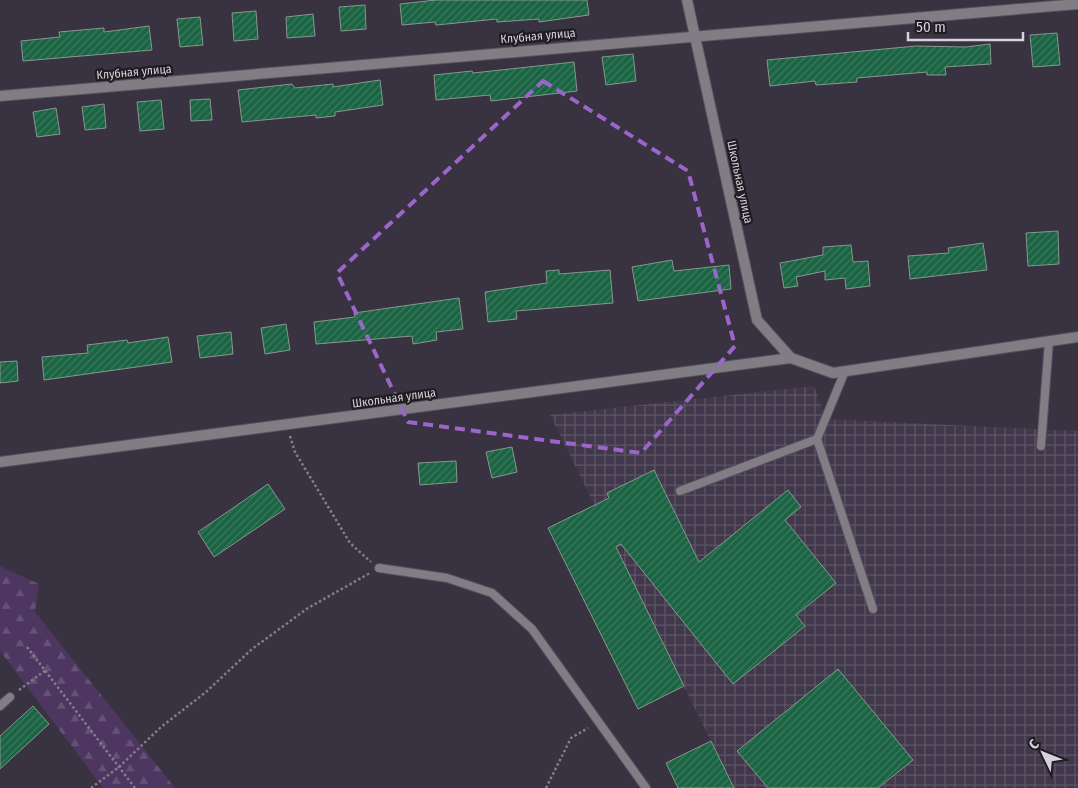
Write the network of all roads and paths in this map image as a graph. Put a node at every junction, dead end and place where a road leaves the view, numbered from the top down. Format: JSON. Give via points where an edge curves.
{"nodes":[{"id":1,"x":687,"y":0,"type":"edge"},
{"id":2,"x":1078,"y":4,"type":"edge"},
{"id":3,"x":694,"y":35,"type":"junction"},
{"id":4,"x":0,"y":96,"type":"edge"},
{"id":5,"x":1078,"y":337,"type":"edge"},
{"id":6,"x":1049,"y":341,"type":"junction"},
{"id":7,"x":791,"y":358,"type":"junction"},
{"id":8,"x":845,"y":371,"type":"junction"},
{"id":9,"x":286,"y":425,"type":"junction"},
{"id":10,"x":817,"y":439,"type":"junction"},
{"id":11,"x":1041,"y":446,"type":"dead end"},
{"id":12,"x":0,"y":462,"type":"edge"},
{"id":13,"x":680,"y":491,"type":"dead end"},
{"id":14,"x":379,"y":568,"type":"junction"},
{"id":15,"x":872,"y":610,"type":"dead end"},
{"id":16,"x":27,"y":647,"type":"dead end"},
{"id":17,"x":46,"y":670,"type":"junction"},
{"id":18,"x":10,"y":697,"type":"joint"},
{"id":19,"x":0,"y":706,"type":"edge"},
{"id":20,"x":598,"y":722,"type":"junction"},
{"id":21,"x":119,"y":767,"type":"junction"},
{"id":22,"x":91,"y":788,"type":"edge"},
{"id":23,"x":135,"y":788,"type":"edge"},
{"id":24,"x":546,"y":788,"type":"edge"},
{"id":25,"x":646,"y":788,"type":"edge"}],
"edges":[{"from":1,"to":3,"type":"street","name":"Школьная улица"},
{"from":2,"to":3,"type":"street","name":"Клубная улица"},
{"from":3,"to":4,"type":"street","name":"Клубная улица"},
{"from":3,"to":7,"type":"street","name":"Школьная улица","via":[[757,320]]},
{"from":5,"to":6,"type":"street","name":"Школьная улица"},
{"from":6,"to":8,"type":"street","name":"Школьная улица"},
{"from":6,"to":11,"type":"lane"},
{"from":7,"to":8,"type":"street","name":"Школьная улица","via":[[833,373]]},
{"from":7,"to":9,"type":"street","name":"Школьная улица"},
{"from":8,"to":10,"type":"lane"},
{"from":9,"to":12,"type":"street","name":"Школьная улица"},
{"from":9,"to":14,"type":"path","via":[[296,452],[350,543]]},
{"from":10,"to":13,"type":"lane"},
{"from":10,"to":15,"type":"lane"},
{"from":14,"to":20,"type":"lane","via":[[447,578],[492,593],[532,629]]},
{"from":14,"to":21,"type":"path","via":[[308,608],[252,649]]},
{"from":16,"to":17,"type":"path"},
{"from":17,"to":18,"type":"path"},
{"from":17,"to":21,"type":"path"},
{"from":18,"to":19,"type":"lane"},
{"from":20,"to":24,"type":"path","via":[[571,738]]},
{"from":20,"to":25,"type":"lane"},
{"from":21,"to":22,"type":"path"},
{"from":21,"to":23,"type":"path"}]}
